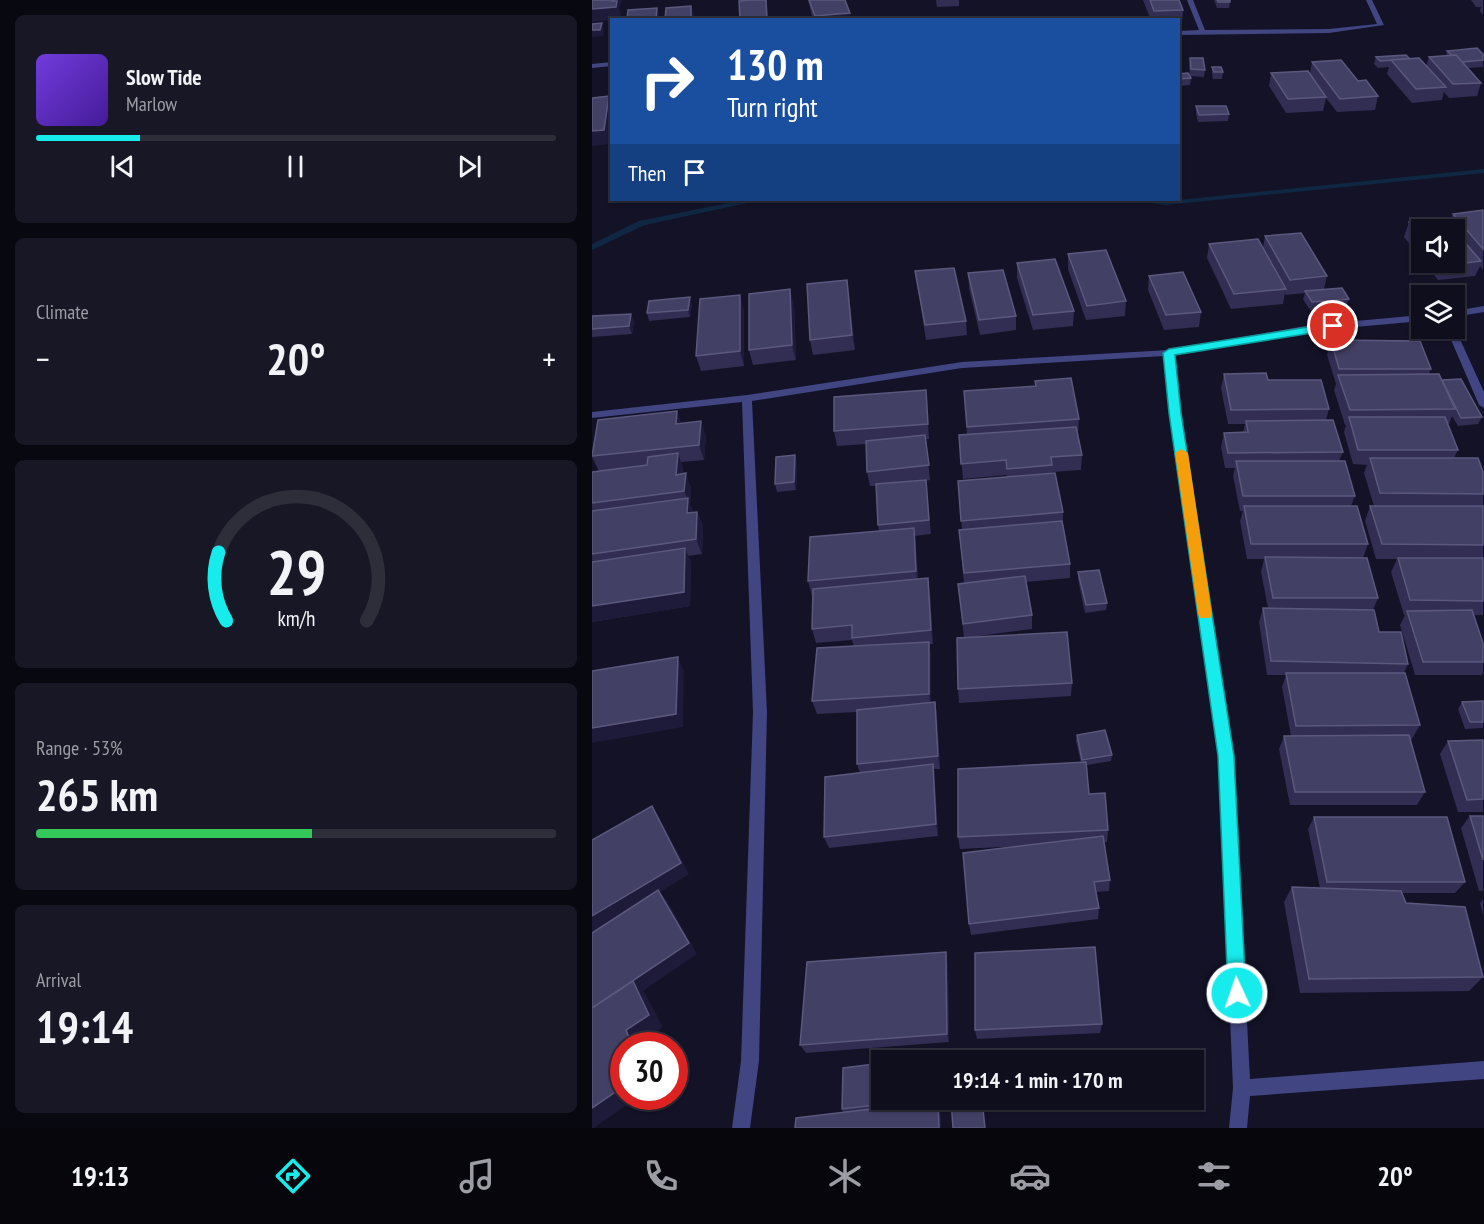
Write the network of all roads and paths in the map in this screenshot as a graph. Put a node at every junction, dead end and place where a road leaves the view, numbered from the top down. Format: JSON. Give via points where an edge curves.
{"nodes":[{"id":1,"x":1190,"y":0,"type":"edge"},
{"id":2,"x":1369,"y":0,"type":"edge"},
{"id":3,"x":1203,"y":32,"type":"junction"},
{"id":4,"x":1180,"y":33,"type":"edge"},
{"id":5,"x":610,"y":64,"type":"edge"},
{"id":6,"x":592,"y":66,"type":"edge"},
{"id":7,"x":1483,"y":309,"type":"edge"},
{"id":8,"x":1465,"y":312,"type":"edge"},
{"id":9,"x":1411,"y":319,"type":"edge"},
{"id":10,"x":1456,"y":339,"type":"edge"},
{"id":11,"x":1169,"y":353,"type":"junction"},
{"id":12,"x":747,"y":398,"type":"junction"},
{"id":13,"x":1483,"y":405,"type":"edge"},
{"id":14,"x":592,"y":415,"type":"edge"},
{"id":15,"x":1483,"y":1070,"type":"edge"},
{"id":16,"x":1242,"y":1088,"type":"junction"},
{"id":17,"x":741,"y":1128,"type":"edge"},
{"id":18,"x":1238,"y":1128,"type":"edge"}],
"edges":[{"from":1,"to":3,"type":"street"},
{"from":2,"to":3,"type":"street","via":[[1381,25],[1329,31]]},
{"from":3,"to":4,"type":"street"},
{"from":5,"to":6,"type":"street"},
{"from":7,"to":8,"type":"street"},
{"from":9,"to":11,"type":"street","via":[[1311,328]]},
{"from":10,"to":13,"type":"street"},
{"from":11,"to":12,"type":"street","via":[[962,365]]},
{"from":11,"to":16,"type":"street","via":[[1226,756]]},
{"from":12,"to":14,"type":"street"},
{"from":12,"to":17,"type":"street","via":[[760,712],[750,1062]]},
{"from":15,"to":16,"type":"street"},
{"from":16,"to":18,"type":"street"}]}
